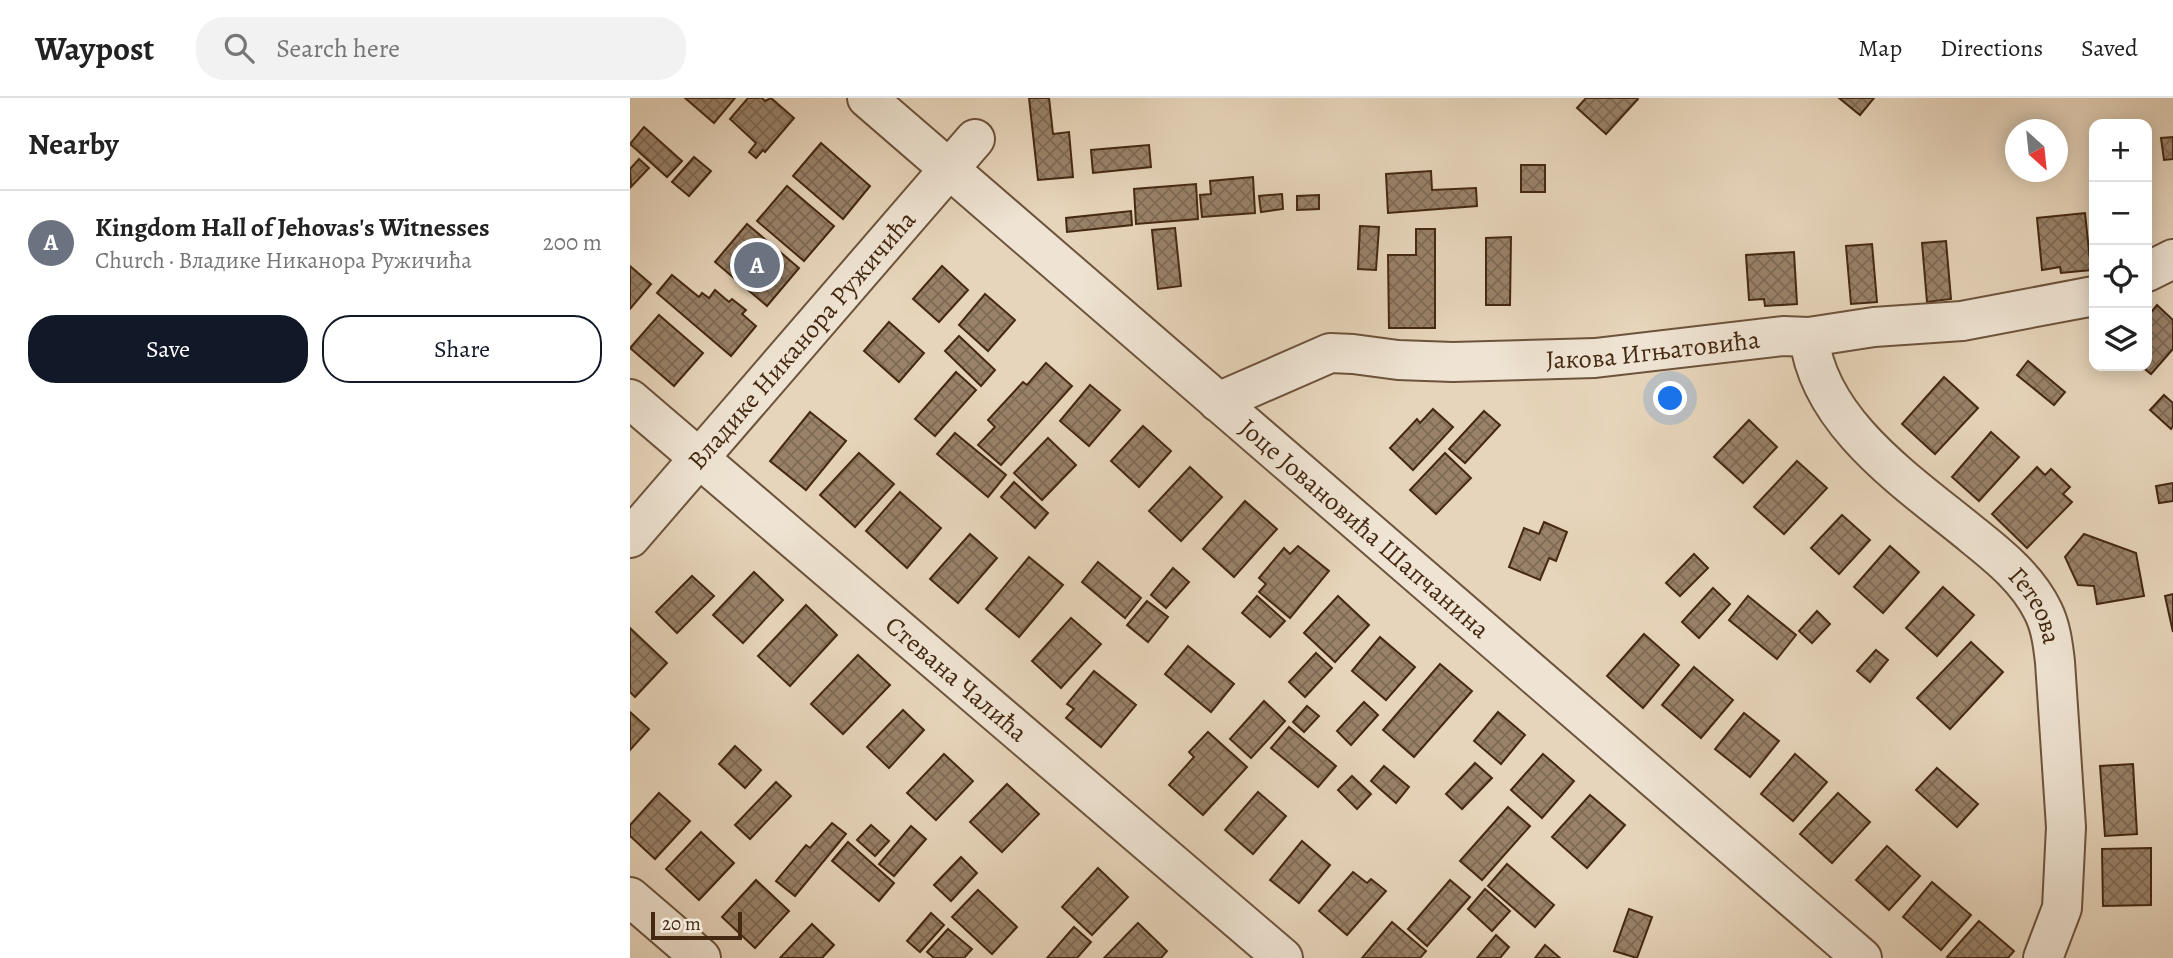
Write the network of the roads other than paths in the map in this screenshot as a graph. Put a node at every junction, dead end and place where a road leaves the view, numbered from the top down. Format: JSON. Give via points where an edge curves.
{"nodes":[{"id":1,"x":867,"y":98,"type":"edge"},
{"id":2,"x":975,"y":139,"type":"dead end"},
{"id":3,"x":949,"y":169,"type":"junction"},
{"id":4,"x":2173,"y":259,"type":"edge"},
{"id":5,"x":2152,"y":270,"type":"edge"},
{"id":6,"x":2089,"y":297,"type":"edge"},
{"id":7,"x":1809,"y":337,"type":"junction"},
{"id":8,"x":630,"y":399,"type":"edge"},
{"id":9,"x":1218,"y":402,"type":"junction"},
{"id":10,"x":699,"y":458,"type":"junction"},
{"id":11,"x":630,"y":538,"type":"edge"},
{"id":12,"x":630,"y":897,"type":"edge"},
{"id":13,"x":701,"y":958,"type":"edge"},
{"id":14,"x":1283,"y":958,"type":"edge"},
{"id":15,"x":1862,"y":958,"type":"edge"},
{"id":16,"x":2043,"y":958,"type":"edge"}],
"edges":[{"from":1,"to":3,"type":"street","name":"Јоце Јовановића Шапчанина"},
{"from":2,"to":3,"type":"street","name":"Владике Никанора Ружичића"},
{"from":3,"to":9,"type":"street","name":"Јоце Јовановића Шапчанина"},
{"from":3,"to":10,"type":"street","name":"Владике Никанора Ружичића"},
{"from":4,"to":5,"type":"street"},
{"from":6,"to":7,"type":"street","name":"Јакова Игњатовића","via":[[1962,321]]},
{"from":7,"to":9,"type":"street","name":"Јакова Игњатовића","via":[[1544,360],[1453,362],[1330,353]]},
{"from":7,"to":16,"type":"street","name":"Гетеова","via":[[1816,373],[1838,411],[1881,459],[1996,554],[2025,583],[2043,611],[2055,662],[2066,827],[2062,908]]},
{"from":8,"to":10,"type":"street","name":"Стевана Чалића"},
{"from":9,"to":15,"type":"street","name":"Јоце Јовановића Шапчанина"},
{"from":10,"to":11,"type":"street","name":"Владике Никанора Ружичића"},
{"from":10,"to":14,"type":"street","name":"Стевана Чалића"},
{"from":12,"to":13,"type":"street"}]}
